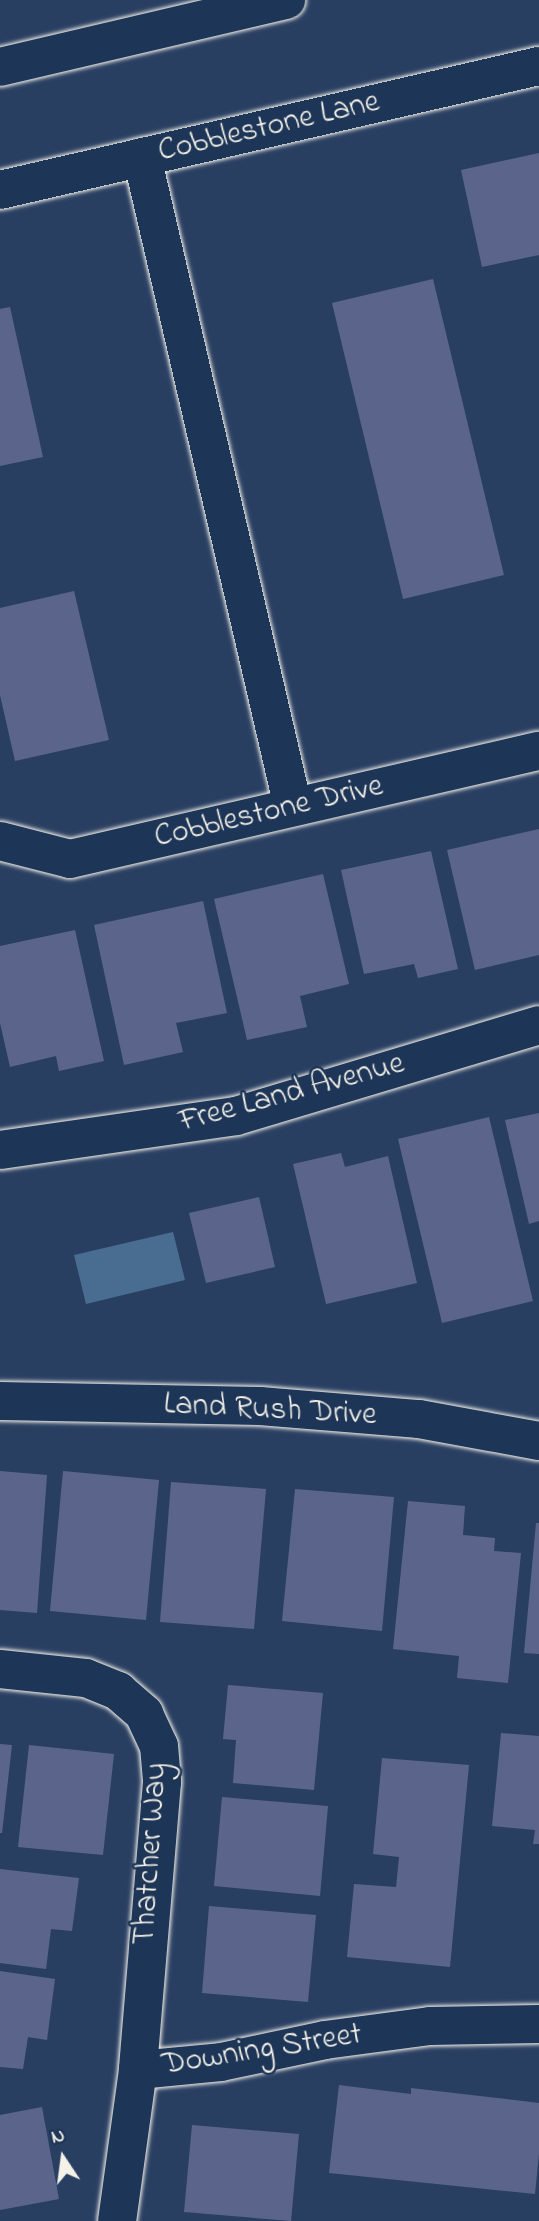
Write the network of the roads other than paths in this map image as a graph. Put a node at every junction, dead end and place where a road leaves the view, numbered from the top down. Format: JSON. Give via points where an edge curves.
{"nodes":[{"id":1,"x":286,"y":0,"type":"edge"},
{"id":2,"x":539,"y":66,"type":"edge"},
{"id":3,"x":0,"y":67,"type":"edge"},
{"id":4,"x":142,"y":157,"type":"junction"},
{"id":5,"x":0,"y":190,"type":"edge"},
{"id":6,"x":539,"y":751,"type":"edge"},
{"id":7,"x":293,"y":807,"type":"junction"},
{"id":8,"x":0,"y":841,"type":"edge"},
{"id":9,"x":539,"y":1025,"type":"edge"},
{"id":10,"x":0,"y":1150,"type":"edge"},
{"id":11,"x":0,"y":1401,"type":"edge"},
{"id":12,"x":539,"y":1441,"type":"edge"},
{"id":13,"x":0,"y":1669,"type":"edge"},
{"id":14,"x":539,"y":2024,"type":"edge"},
{"id":15,"x":138,"y":2070,"type":"junction"},
{"id":16,"x":117,"y":2221,"type":"edge"}],
"edges":[{"from":1,"to":3,"type":"street"},
{"from":2,"to":4,"type":"street","name":"Cobblestone Lane"},
{"from":4,"to":5,"type":"street","name":"Cobblestone Lane"},
{"from":4,"to":7,"type":"street"},
{"from":6,"to":7,"type":"street","name":"Cobblestone Drive"},
{"from":7,"to":8,"type":"street","name":"Cobblestone Drive","via":[[70,859]]},
{"from":9,"to":10,"type":"street","name":"Free Land Avenue","via":[[236,1116]]},
{"from":11,"to":12,"type":"street","name":"Land Rush Drive","via":[[260,1406],[419,1419]]},
{"from":13,"to":15,"type":"street","name":"Thatcher Way","via":[[86,1678],[118,1691],[144,1714],[159,1746],[162,1782]]},
{"from":14,"to":15,"type":"street","name":"Downing Street","via":[[430,2026],[325,2040],[221,2062]]},
{"from":15,"to":16,"type":"street","name":"Downing Street"}]}
